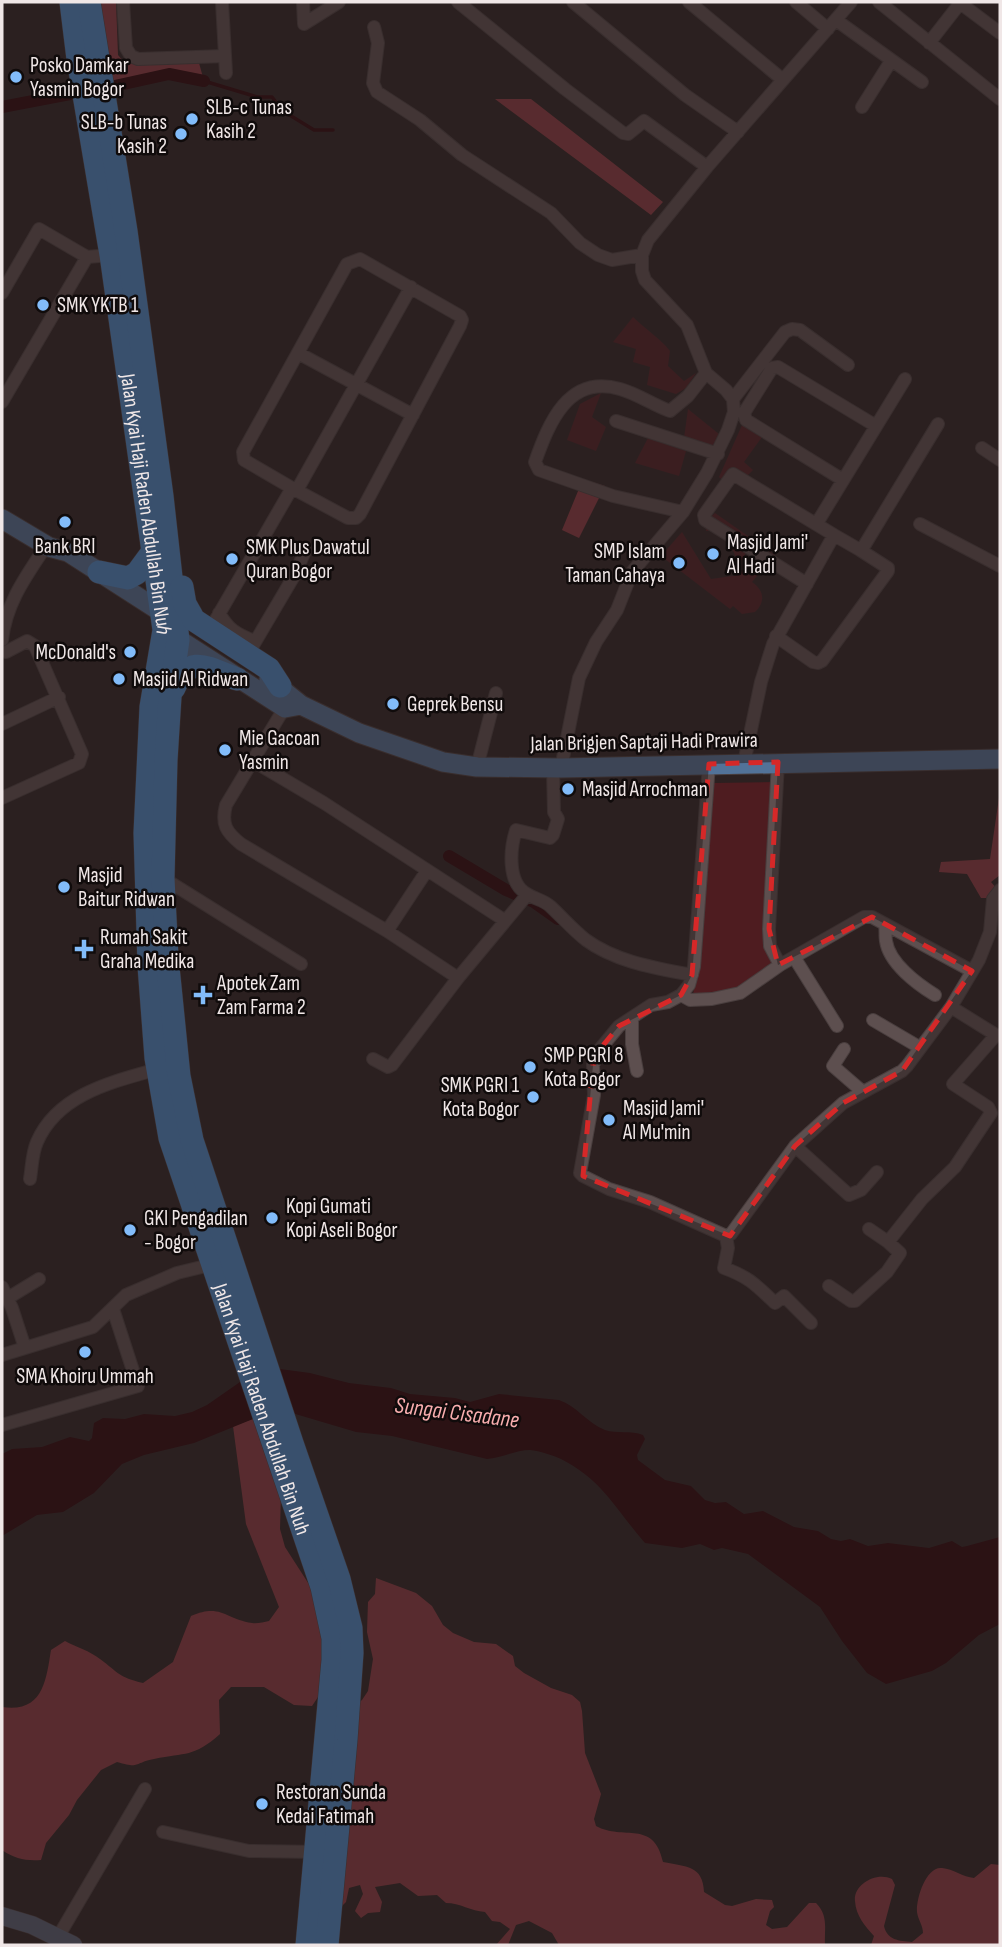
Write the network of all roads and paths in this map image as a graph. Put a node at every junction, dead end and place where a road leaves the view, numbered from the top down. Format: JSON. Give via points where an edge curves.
{"nodes":[{"id":1,"x":71,"y":2,"type":"edge"},
{"id":2,"x":89,"y":2,"type":"edge"},
{"id":3,"x":123,"y":2,"type":"edge"},
{"id":4,"x":222,"y":2,"type":"edge"},
{"id":5,"x":303,"y":2,"type":"edge"},
{"id":6,"x":339,"y":2,"type":"edge"},
{"id":7,"x":458,"y":2,"type":"edge"},
{"id":8,"x":573,"y":2,"type":"edge"},
{"id":9,"x":689,"y":2,"type":"edge"},
{"id":10,"x":796,"y":2,"type":"edge"},
{"id":11,"x":851,"y":2,"type":"edge"},
{"id":12,"x":960,"y":2,"type":"edge"},
{"id":13,"x":886,"y":4,"type":"edge"},
{"id":14,"x":832,"y":24,"type":"junction"},
{"id":15,"x":374,"y":27,"type":"dead end"},
{"id":16,"x":1000,"y":33,"type":"edge"},
{"id":17,"x":929,"y":43,"type":"junction"},
{"id":18,"x":225,"y":56,"type":"junction"},
{"id":19,"x":87,"y":58,"type":"junction"},
{"id":20,"x":891,"y":61,"type":"junction"},
{"id":21,"x":226,"y":73,"type":"dead end"},
{"id":22,"x":783,"y":80,"type":"junction"},
{"id":23,"x":922,"y":82,"type":"dead end"},
{"id":24,"x":1000,"y":99,"type":"edge"},
{"id":25,"x":862,"y":107,"type":"dead end"},
{"id":26,"x":738,"y":132,"type":"junction"},
{"id":27,"x":706,"y":167,"type":"junction"},
{"id":28,"x":111,"y":255,"type":"junction"},
{"id":29,"x":642,"y":255,"type":"junction"},
{"id":30,"x":87,"y":257,"type":"junction"},
{"id":31,"x":411,"y":287,"type":"junction"},
{"id":32,"x":2,"y":293,"type":"edge"},
{"id":33,"x":298,"y":353,"type":"junction"},
{"id":34,"x":848,"y":365,"type":"dead end"},
{"id":35,"x":706,"y":373,"type":"junction"},
{"id":36,"x":905,"y":379,"type":"dead end"},
{"id":37,"x":356,"y":385,"type":"junction"},
{"id":38,"x":3,"y":395,"type":"edge"},
{"id":39,"x":733,"y":399,"type":"junction"},
{"id":40,"x":413,"y":415,"type":"junction"},
{"id":41,"x":615,"y":421,"type":"dead end"},
{"id":42,"x":938,"y":424,"type":"dead end"},
{"id":43,"x":876,"y":426,"type":"junction"},
{"id":44,"x":982,"y":448,"type":"dead end"},
{"id":45,"x":718,"y":454,"type":"junction"},
{"id":46,"x":1000,"y":460,"type":"edge"},
{"id":47,"x":843,"y":480,"type":"junction"},
{"id":48,"x":294,"y":489,"type":"junction"},
{"id":49,"x":162,"y":496,"type":"junction"},
{"id":50,"x":683,"y":512,"type":"junction"},
{"id":51,"x":2,"y":519,"type":"edge"},
{"id":52,"x":817,"y":523,"type":"junction"},
{"id":53,"x":920,"y":524,"type":"dead end"},
{"id":54,"x":834,"y":535,"type":"junction"},
{"id":55,"x":47,"y":547,"type":"junction"},
{"id":56,"x":306,"y":549,"type":"dead end"},
{"id":57,"x":860,"y":550,"type":"junction"},
{"id":58,"x":151,"y":554,"type":"junction"},
{"id":59,"x":1000,"y":566,"type":"edge"},
{"id":60,"x":99,"y":572,"type":"junction"},
{"id":61,"x":807,"y":584,"type":"junction"},
{"id":62,"x":165,"y":624,"type":"junction"},
{"id":63,"x":211,"y":627,"type":"junction"},
{"id":64,"x":776,"y":635,"type":"junction"},
{"id":65,"x":3,"y":647,"type":"edge"},
{"id":66,"x":251,"y":647,"type":"junction"},
{"id":67,"x":237,"y":679,"type":"junction"},
{"id":68,"x":496,"y":693,"type":"dead end"},
{"id":69,"x":59,"y":697,"type":"junction"},
{"id":70,"x":289,"y":699,"type":"junction"},
{"id":71,"x":161,"y":702,"type":"junction"},
{"id":72,"x":2,"y":724,"type":"edge"},
{"id":73,"x":1000,"y":759,"type":"edge"},
{"id":74,"x":253,"y":761,"type":"junction"},
{"id":75,"x":778,"y":762,"type":"junction"},
{"id":76,"x":744,"y":763,"type":"junction"},
{"id":77,"x":709,"y":764,"type":"junction"},
{"id":78,"x":477,"y":767,"type":"junction"},
{"id":79,"x":557,"y":768,"type":"junction"},
{"id":80,"x":2,"y":798,"type":"edge"},
{"id":81,"x":155,"y":836,"type":"junction"},
{"id":82,"x":426,"y":872,"type":"junction"},
{"id":83,"x":163,"y":878,"type":"junction"},
{"id":84,"x":1000,"y":890,"type":"edge"},
{"id":85,"x":525,"y":897,"type":"junction"},
{"id":86,"x":504,"y":920,"type":"junction"},
{"id":87,"x":885,"y":924,"type":"junction"},
{"id":88,"x":387,"y":930,"type":"junction"},
{"id":89,"x":794,"y":957,"type":"junction"},
{"id":90,"x":302,"y":964,"type":"dead end"},
{"id":91,"x":780,"y":965,"type":"junction"},
{"id":92,"x":972,"y":971,"type":"junction"},
{"id":93,"x":692,"y":975,"type":"junction"},
{"id":94,"x":458,"y":978,"type":"junction"},
{"id":95,"x":681,"y":995,"type":"junction"},
{"id":96,"x":935,"y":995,"type":"dead end"},
{"id":97,"x":951,"y":1007,"type":"junction"},
{"id":98,"x":632,"y":1019,"type":"junction"},
{"id":99,"x":873,"y":1020,"type":"dead end"},
{"id":100,"x":837,"y":1026,"type":"dead end"},
{"id":101,"x":998,"y":1033,"type":"edge"},
{"id":102,"x":919,"y":1047,"type":"junction"},
{"id":103,"x":844,"y":1049,"type":"dead end"},
{"id":104,"x":373,"y":1059,"type":"dead end"},
{"id":105,"x":158,"y":1069,"type":"junction"},
{"id":106,"x":637,"y":1071,"type":"dead end"},
{"id":107,"x":863,"y":1092,"type":"junction"},
{"id":108,"x":795,"y":1146,"type":"junction"},
{"id":109,"x":877,"y":1172,"type":"dead end"},
{"id":110,"x":30,"y":1179,"type":"dead end"},
{"id":111,"x":869,"y":1229,"type":"dead end"},
{"id":112,"x":726,"y":1236,"type":"junction"},
{"id":113,"x":888,"y":1242,"type":"junction"},
{"id":114,"x":224,"y":1266,"type":"junction"},
{"id":115,"x":39,"y":1279,"type":"dead end"},
{"id":116,"x":829,"y":1286,"type":"dead end"},
{"id":117,"x":5,"y":1293,"type":"edge"},
{"id":118,"x":113,"y":1309,"type":"junction"},
{"id":119,"x":811,"y":1323,"type":"dead end"},
{"id":120,"x":25,"y":1348,"type":"junction"},
{"id":121,"x":2,"y":1355,"type":"edge"},
{"id":122,"x":2,"y":1425,"type":"edge"},
{"id":123,"x":330,"y":1583,"type":"junction"},
{"id":124,"x":145,"y":1789,"type":"dead end"},
{"id":125,"x":163,"y":1832,"type":"dead end"},
{"id":126,"x":317,"y":1852,"type":"junction"},
{"id":127,"x":2,"y":1916,"type":"edge"},
{"id":128,"x":65,"y":1941,"type":"edge"},
{"id":129,"x":307,"y":1945,"type":"edge"},
{"id":130,"x":327,"y":1945,"type":"edge"}],
"edges":[{"from":1,"to":19,"type":"highway","name":"Jalan Kyai Haji Raden Abdullah Bin Nuh"},
{"from":2,"to":19,"type":"highway","name":"Jalan Kyai Haji Raden Abdullah Bin Nuh"},
{"from":3,"to":18,"type":"street","via":[[126,48],[131,56]]},
{"from":4,"to":18,"type":"street"},
{"from":5,"to":6,"type":"street","via":[[304,24]]},
{"from":7,"to":27,"type":"street","via":[[623,133],[644,121]]},
{"from":8,"to":26,"type":"street","via":[[685,95]]},
{"from":9,"to":22,"type":"street"},
{"from":10,"to":14,"type":"street"},
{"from":11,"to":14,"type":"street"},
{"from":12,"to":16,"type":"street"},
{"from":12,"to":17,"type":"street"},
{"from":13,"to":17,"type":"street"},
{"from":14,"to":20,"type":"street"},
{"from":14,"to":22,"type":"street"},
{"from":15,"to":29,"type":"street","via":[[379,43],[373,83],[377,92],[551,213],[588,249],[612,260]]},
{"from":17,"to":24,"type":"street"},
{"from":18,"to":21,"type":"street"},
{"from":19,"to":28,"type":"highway","name":"Jalan Kyai Haji Raden Abdullah Bin Nuh"},
{"from":19,"to":49,"type":"highway","name":"Jalan Kyai Haji Raden Abdullah Bin Nuh","via":[[126,231]]},
{"from":20,"to":23,"type":"street"},
{"from":20,"to":25,"type":"street"},
{"from":22,"to":26,"type":"street"},
{"from":26,"to":27,"type":"street"},
{"from":27,"to":29,"type":"street","via":[[648,240]]},
{"from":28,"to":30,"type":"street"},
{"from":28,"to":58,"type":"highway","name":"Jalan Kyai Haji Raden Abdullah Bin Nuh"},
{"from":29,"to":35,"type":"street","via":[[645,280],[687,325]]},
{"from":30,"to":32,"type":"street","via":[[39,229]]},
{"from":30,"to":38,"type":"street"},
{"from":31,"to":33,"type":"street","via":[[360,259],[347,264]]},
{"from":31,"to":37,"type":"street"},
{"from":31,"to":40,"type":"street","via":[[462,320]]},
{"from":33,"to":37,"type":"street"},
{"from":33,"to":48,"type":"street","via":[[243,452],[251,466]]},
{"from":34,"to":39,"type":"street","via":[[792,329]]},
{"from":35,"to":39,"type":"street"},
{"from":35,"to":50,"type":"street","via":[[670,411],[619,388],[588,388],[556,412],[535,462],[539,470],[613,496]]},
{"from":36,"to":43,"type":"street"},
{"from":37,"to":40,"type":"street"},
{"from":37,"to":48,"type":"street"},
{"from":39,"to":45,"type":"street","via":[[734,412]]},
{"from":40,"to":48,"type":"street","via":[[356,518]]},
{"from":41,"to":45,"type":"street"},
{"from":42,"to":57,"type":"street"},
{"from":43,"to":47,"type":"street"},
{"from":43,"to":47,"type":"street","via":[[779,367],[772,369],[744,413],[746,420]]},
{"from":44,"to":46,"type":"street"},
{"from":45,"to":50,"type":"street"},
{"from":47,"to":52,"type":"street"},
{"from":48,"to":63,"type":"street"},
{"from":49,"to":62,"type":"highway","name":"Jalan Kyai Haji Raden Abdullah Bin Nuh"},
{"from":49,"to":63,"type":"highway","via":[[185,604],[194,620]]},
{"from":50,"to":79,"type":"street","via":[[632,572],[617,610],[596,642],[579,678]]},
{"from":51,"to":55,"type":"main road"},
{"from":52,"to":54,"type":"street"},
{"from":52,"to":61,"type":"street","via":[[733,474],[703,518]]},
{"from":53,"to":59,"type":"street"},
{"from":54,"to":57,"type":"street"},
{"from":54,"to":61,"type":"street"},
{"from":55,"to":60,"type":"main road","via":[[68,552]]},
{"from":55,"to":62,"type":"main road","via":[[62,563]]},
{"from":55,"to":65,"type":"street","via":[[17,590],[4,622]]},
{"from":56,"to":66,"type":"street"},
{"from":57,"to":64,"type":"street","via":[[888,571],[822,661],[813,662]]},
{"from":58,"to":60,"type":"highway","via":[[128,578]]},
{"from":58,"to":62,"type":"highway","name":"Jalan Kyai Haji Raden Abdullah Bin Nuh"},
{"from":60,"to":62,"type":"main road"},
{"from":61,"to":64,"type":"street"},
{"from":62,"to":63,"type":"main road"},
{"from":62,"to":67,"type":"main road"},
{"from":62,"to":71,"type":"highway","name":"Jalan Kyai Haji Raden Abdullah Bin Nuh"},
{"from":62,"to":71,"type":"highway","via":[[149,627]]},
{"from":63,"to":66,"type":"highway"},
{"from":63,"to":70,"type":"main road"},
{"from":64,"to":76,"type":"street"},
{"from":65,"to":69,"type":"street","via":[[27,641],[36,646]]},
{"from":66,"to":70,"type":"highway"},
{"from":67,"to":70,"type":"main road"},
{"from":67,"to":71,"type":"highway","via":[[201,665],[190,666]]},
{"from":68,"to":78,"type":"street"},
{"from":69,"to":72,"type":"street"},
{"from":69,"to":80,"type":"street","via":[[82,754],[79,763]]},
{"from":70,"to":74,"type":"street"},
{"from":70,"to":78,"type":"main road","name":"Jalan Brigjen Saptaji Hadi Prawira","via":[[359,733],[443,762]]},
{"from":71,"to":81,"type":"highway","name":"Jalan Kyai Haji Raden Abdullah Bin Nuh"},
{"from":73,"to":75,"type":"main road","name":"Jalan Brigjen Saptaji Hadi Prawira"},
{"from":74,"to":82,"type":"street"},
{"from":74,"to":88,"type":"street","via":[[226,805],[227,831],[240,844]]},
{"from":75,"to":76,"type":"main road","name":"Jalan Brigjen Saptaji Hadi Prawira"},
{"from":75,"to":91,"type":"street","via":[[769,929],[770,946]]},
{"from":76,"to":77,"type":"main road","name":"Jalan Brigjen Saptaji Hadi Prawira"},
{"from":77,"to":79,"type":"main road","name":"Jalan Brigjen Saptaji Hadi Prawira"},
{"from":77,"to":93,"type":"street"},
{"from":78,"to":79,"type":"main road","name":"Jalan Brigjen Saptaji Hadi Prawira"},
{"from":79,"to":85,"type":"street","via":[[554,812],[558,819],[552,838],[514,832],[514,881]]},
{"from":81,"to":83,"type":"highway","name":"Jalan Kyai Haji Raden Abdullah Bin Nuh"},
{"from":81,"to":105,"type":"highway","name":"Jalan Kyai Haji Raden Abdullah Bin Nuh","via":[[149,966]]},
{"from":82,"to":86,"type":"street"},
{"from":82,"to":88,"type":"street"},
{"from":83,"to":90,"type":"street"},
{"from":83,"to":114,"type":"highway","name":"Jalan Kyai Haji Raden Abdullah Bin Nuh","via":[[179,1076]]},
{"from":84,"to":92,"type":"street","via":[[993,899],[985,947]]},
{"from":85,"to":86,"type":"street"},
{"from":85,"to":93,"type":"street","via":[[547,903],[586,940],[610,955]]},
{"from":86,"to":94,"type":"street"},
{"from":87,"to":89,"type":"street","via":[[864,917]]},
{"from":87,"to":92,"type":"street"},
{"from":87,"to":96,"type":"street","via":[[891,954]]},
{"from":88,"to":94,"type":"street"},
{"from":89,"to":91,"type":"street"},
{"from":89,"to":100,"type":"street"},
{"from":91,"to":95,"type":"street","via":[[740,993],[690,1000]]},
{"from":92,"to":97,"type":"street"},
{"from":93,"to":95,"type":"street"},
{"from":94,"to":104,"type":"street","via":[[390,1067]]},
{"from":95,"to":98,"type":"street"},
{"from":97,"to":101,"type":"street"},
{"from":97,"to":102,"type":"street"},
{"from":98,"to":106,"type":"street"},
{"from":98,"to":112,"type":"street","via":[[619,1026],[593,1065],[594,1095],[580,1173]]},
{"from":99,"to":102,"type":"street"},
{"from":101,"to":113,"type":"street","via":[[953,1084],[991,1113],[955,1167]]},
{"from":102,"to":107,"type":"street","via":[[902,1071]]},
{"from":103,"to":107,"type":"street","via":[[833,1066]]},
{"from":105,"to":110,"type":"street","via":[[106,1084],[69,1102],[47,1123],[35,1144]]},
{"from":105,"to":114,"type":"highway","name":"Jalan Kyai Haji Raden Abdullah Bin Nuh","via":[[170,1138]]},
{"from":107,"to":108,"type":"street","via":[[843,1103]]},
{"from":108,"to":109,"type":"street","via":[[849,1195],[861,1190]]},
{"from":108,"to":112,"type":"street","via":[[732,1234]]},
{"from":111,"to":113,"type":"street"},
{"from":112,"to":119,"type":"street","via":[[724,1268],[755,1282],[775,1303],[785,1296]]},
{"from":113,"to":116,"type":"street","via":[[900,1253],[887,1272],[855,1301]]},
{"from":114,"to":118,"type":"street","via":[[177,1273],[127,1295]]},
{"from":114,"to":123,"type":"highway","name":"Jalan Kyai Haji Raden Abdullah Bin Nuh"},
{"from":115,"to":117,"type":"street"},
{"from":117,"to":120,"type":"street"},
{"from":118,"to":120,"type":"street","via":[[93,1326]]},
{"from":118,"to":122,"type":"street","via":[[138,1386]]},
{"from":120,"to":121,"type":"street"},
{"from":123,"to":126,"type":"highway","name":"Jalan Kyai Haji Raden Abdullah Bin Nuh","via":[[333,1660]]},
{"from":123,"to":130,"type":"highway","name":"Jalan Kyai Haji Raden Abdullah Bin Nuh","via":[[351,1628],[352,1653]]},
{"from":124,"to":128,"type":"street"},
{"from":125,"to":126,"type":"street","via":[[249,1851]]},
{"from":126,"to":129,"type":"highway","name":"Jalan Kyai Haji Raden Abdullah Bin Nuh"},
{"from":127,"to":128,"type":"street"}]}
